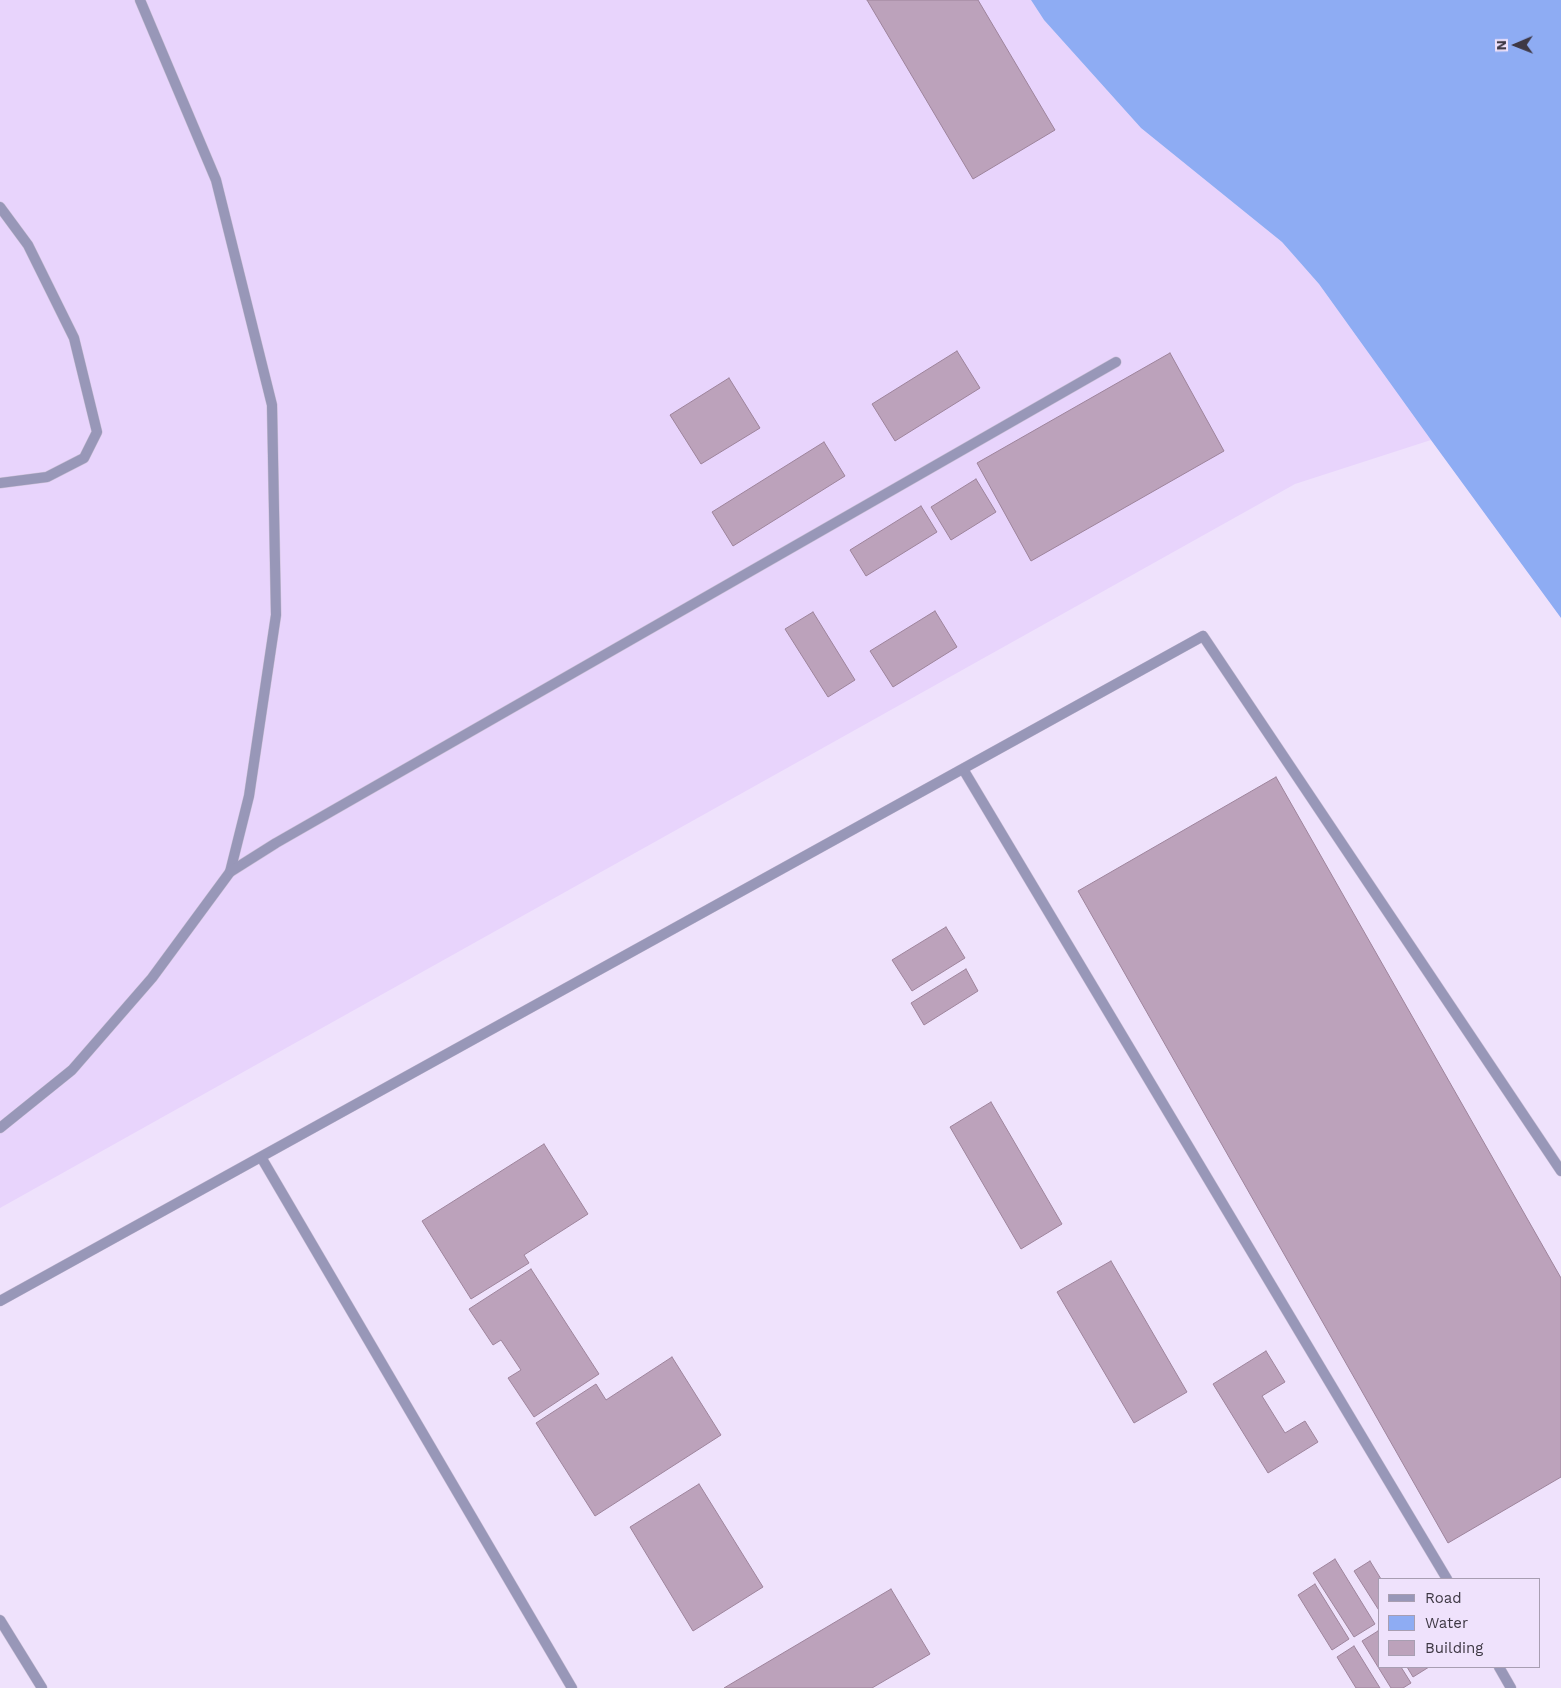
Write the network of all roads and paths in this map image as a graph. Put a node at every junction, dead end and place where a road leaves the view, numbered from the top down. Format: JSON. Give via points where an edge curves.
{"nodes":[{"id":1,"x":140,"y":0,"type":"edge"},
{"id":2,"x":0,"y":207,"type":"edge"},
{"id":3,"x":1116,"y":362,"type":"dead end"},
{"id":4,"x":0,"y":483,"type":"edge"},
{"id":5,"x":963,"y":769,"type":"junction"},
{"id":6,"x":230,"y":872,"type":"junction"},
{"id":7,"x":0,"y":1128,"type":"edge"},
{"id":8,"x":261,"y":1157,"type":"junction"},
{"id":9,"x":1561,"y":1171,"type":"edge"},
{"id":10,"x":0,"y":1301,"type":"edge"},
{"id":11,"x":1446,"y":1578,"type":"edge"},
{"id":12,"x":0,"y":1620,"type":"edge"},
{"id":13,"x":1500,"y":1668,"type":"edge"},
{"id":14,"x":42,"y":1688,"type":"edge"},
{"id":15,"x":572,"y":1688,"type":"edge"},
{"id":16,"x":1511,"y":1688,"type":"edge"}],
"edges":[{"from":1,"to":6,"type":"street","via":[[216,180],[272,405],[276,615],[249,796]]},
{"from":2,"to":4,"type":"street","via":[[28,245],[74,338],[97,432],[84,458],[47,477]]},
{"from":3,"to":6,"type":"street"},
{"from":5,"to":8,"type":"street"},
{"from":5,"to":9,"type":"street","via":[[1203,636]]},
{"from":5,"to":11,"type":"street"},
{"from":6,"to":7,"type":"street","via":[[152,978],[72,1070]]},
{"from":8,"to":10,"type":"street"},
{"from":8,"to":15,"type":"street"},
{"from":12,"to":14,"type":"street"},
{"from":13,"to":16,"type":"street"}]}
